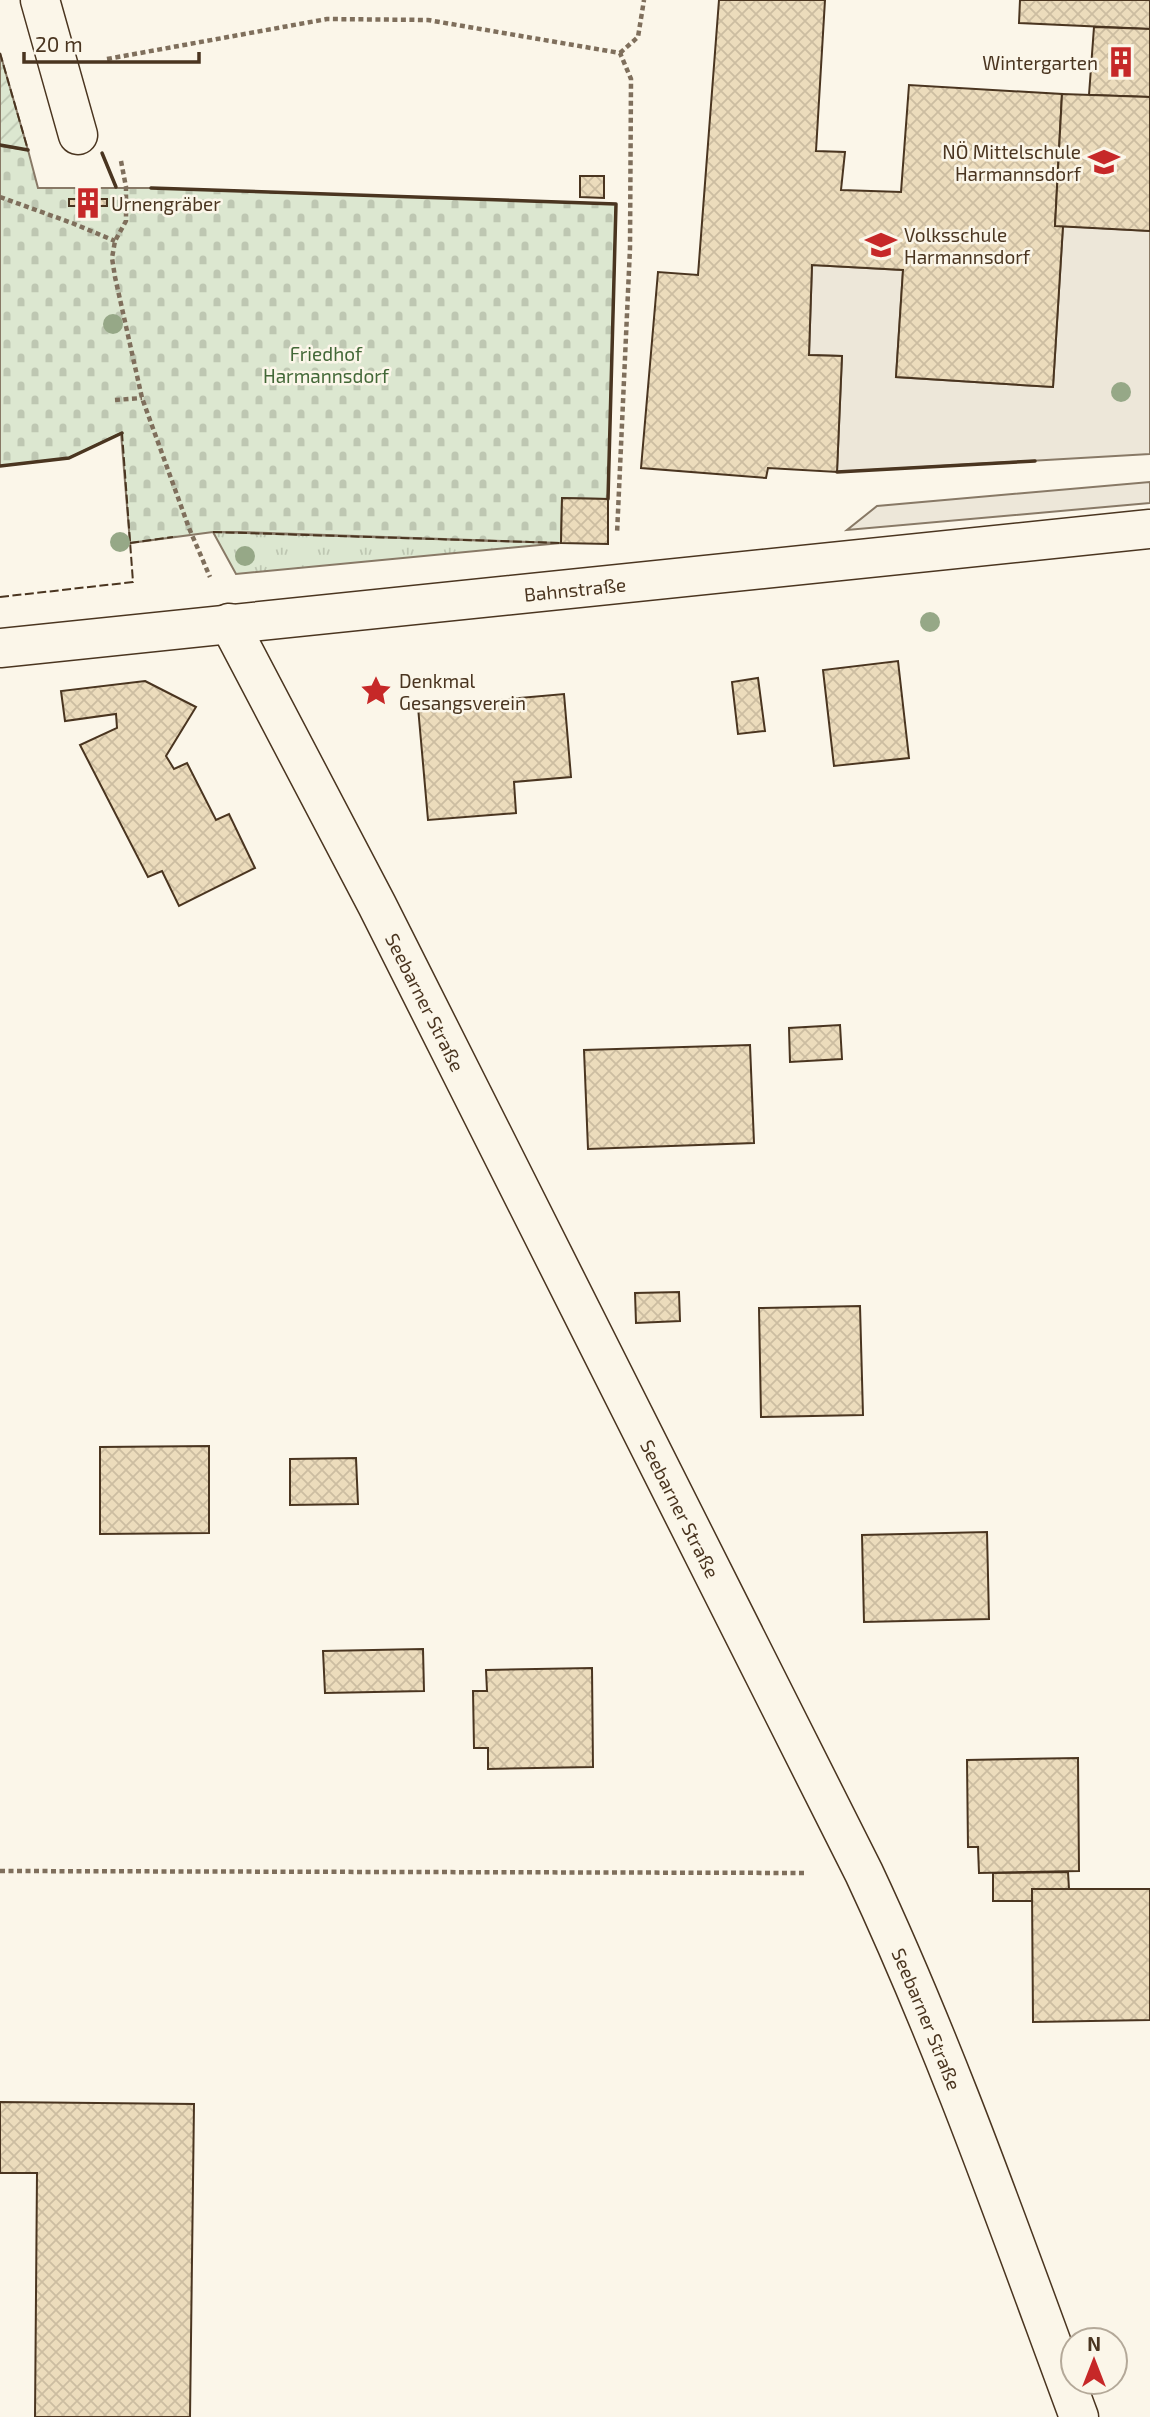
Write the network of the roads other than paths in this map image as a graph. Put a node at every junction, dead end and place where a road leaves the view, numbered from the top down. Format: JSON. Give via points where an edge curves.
{"nodes":[{"id":1,"x":40,"y":0,"type":"edge"},
{"id":2,"x":78,"y":135,"type":"road end"},
{"id":3,"x":1150,"y":528,"type":"edge"},
{"id":4,"x":229,"y":624,"type":"junction"},
{"id":5,"x":0,"y":648,"type":"edge"},
{"id":6,"x":1079,"y":2417,"type":"edge"}],
"edges":[{"from":1,"to":2,"type":"street"},
{"from":3,"to":4,"type":"street","name":"Bahnstraße"},
{"from":4,"to":5,"type":"street","name":"Bahnstraße"},
{"from":4,"to":6,"type":"street","name":"Seebarner Straße","via":[[383,917],[864,1873],[965,2108]]}]}
